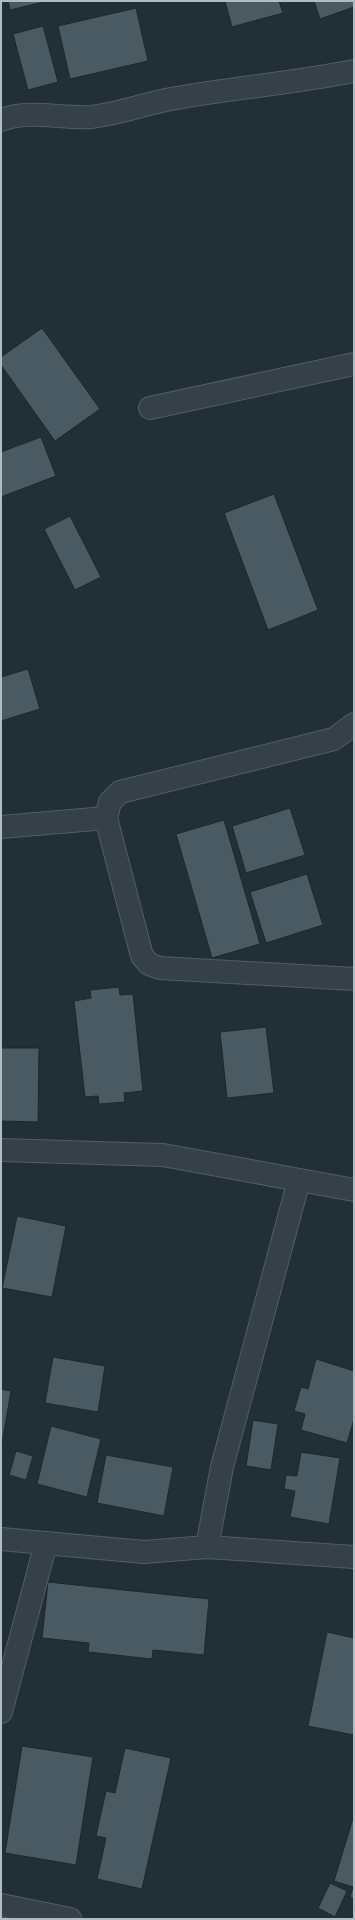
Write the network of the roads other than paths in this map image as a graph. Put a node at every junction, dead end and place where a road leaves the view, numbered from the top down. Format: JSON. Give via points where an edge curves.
{"nodes":[{"id":1,"x":354,"y":71,"type":"edge"},
{"id":2,"x":1,"y":120,"type":"edge"},
{"id":3,"x":354,"y":364,"type":"edge"},
{"id":4,"x":150,"y":408,"type":"dead end"},
{"id":5,"x":354,"y":724,"type":"edge"},
{"id":6,"x":106,"y":818,"type":"junction"},
{"id":7,"x":1,"y":828,"type":"edge"},
{"id":8,"x":354,"y":979,"type":"edge"},
{"id":9,"x":1,"y":1150,"type":"edge"},
{"id":10,"x":299,"y":1180,"type":"junction"},
{"id":11,"x":354,"y":1190,"type":"edge"},
{"id":12,"x":1,"y":1539,"type":"edge"},
{"id":13,"x":46,"y":1543,"type":"junction"},
{"id":14,"x":207,"y":1546,"type":"junction"},
{"id":15,"x":354,"y":1557,"type":"edge"},
{"id":16,"x":1,"y":1712,"type":"edge"},
{"id":17,"x":1,"y":1905,"type":"edge"},
{"id":18,"x":70,"y":1919,"type":"edge"}],
"edges":[{"from":1,"to":2,"type":"street","via":[[170,99],[90,117],[33,115]]},
{"from":3,"to":4,"type":"street"},
{"from":5,"to":6,"type":"street","via":[[334,739],[120,792],[110,802]]},
{"from":6,"to":7,"type":"street"},
{"from":6,"to":8,"type":"street","via":[[142,956],[149,964],[160,968]]},
{"from":9,"to":10,"type":"street","via":[[163,1155]]},
{"from":10,"to":11,"type":"street"},
{"from":10,"to":14,"type":"street","via":[[222,1467]]},
{"from":12,"to":13,"type":"street"},
{"from":13,"to":14,"type":"street","via":[[144,1552]]},
{"from":13,"to":16,"type":"street"},
{"from":14,"to":15,"type":"street"},
{"from":17,"to":18,"type":"street"}]}
